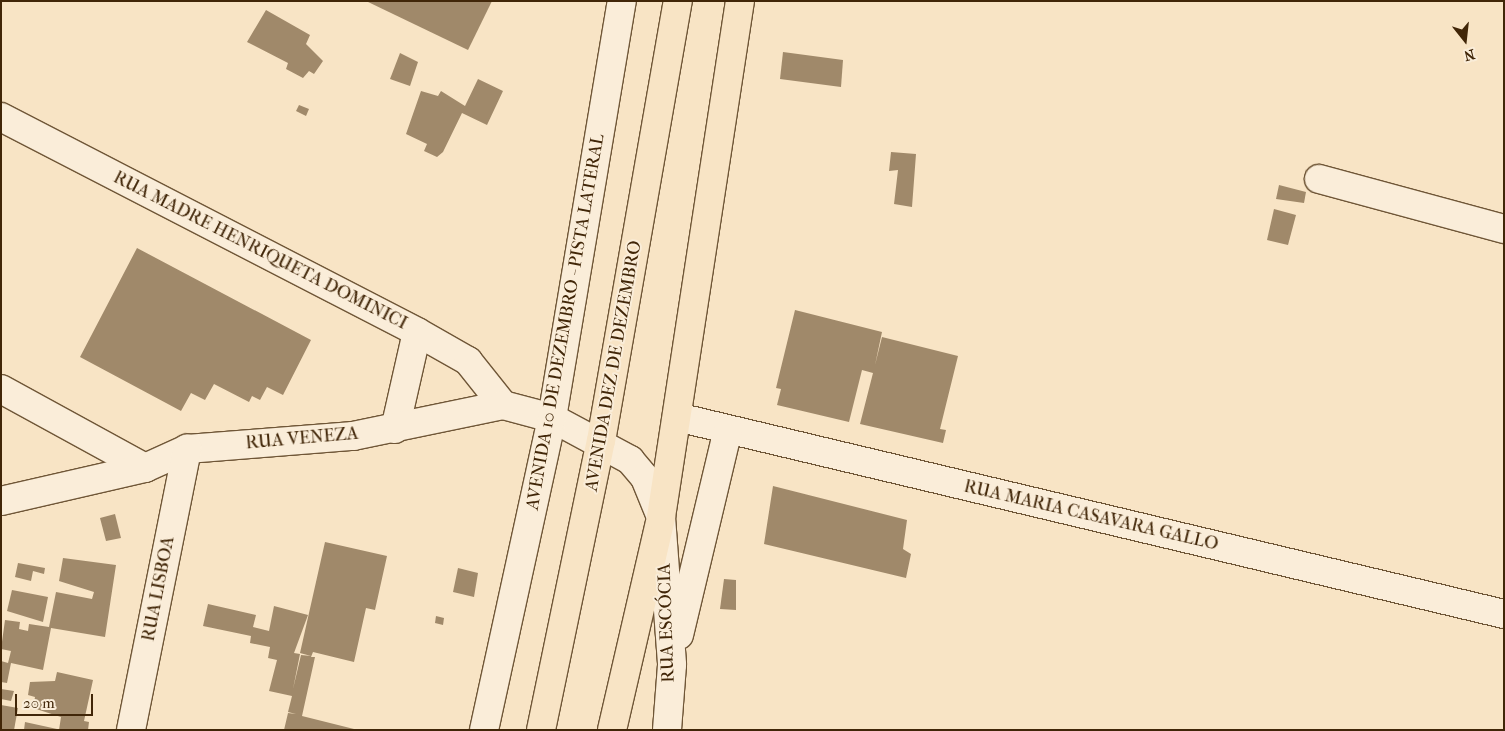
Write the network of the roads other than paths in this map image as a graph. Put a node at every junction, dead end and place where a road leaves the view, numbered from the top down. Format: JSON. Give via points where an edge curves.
{"nodes":[{"id":1,"x":622,"y":1,"type":"edge"},
{"id":2,"x":678,"y":1,"type":"edge"},
{"id":3,"x":740,"y":1,"type":"edge"},
{"id":4,"x":1,"y":117,"type":"edge"},
{"id":5,"x":1318,"y":179,"type":"dead end"},
{"id":6,"x":1504,"y":229,"type":"edge"},
{"id":7,"x":417,"y":332,"type":"junction"},
{"id":8,"x":1,"y":389,"type":"edge"},
{"id":9,"x":502,"y":405,"type":"junction"},
{"id":10,"x":678,"y":417,"type":"junction"},
{"id":11,"x":552,"y":418,"type":"junction"},
{"id":12,"x":395,"y":429,"type":"junction"},
{"id":13,"x":728,"y":430,"type":"junction"},
{"id":14,"x":601,"y":441,"type":"junction"},
{"id":15,"x":187,"y":449,"type":"junction"},
{"id":16,"x":145,"y":468,"type":"junction"},
{"id":17,"x":1,"y":501,"type":"edge"},
{"id":18,"x":661,"y":517,"type":"junction"},
{"id":19,"x":1504,"y":614,"type":"edge"},
{"id":20,"x":672,"y":665,"type":"junction"},
{"id":21,"x":131,"y":730,"type":"edge"},
{"id":22,"x":484,"y":730,"type":"edge"},
{"id":23,"x":541,"y":730,"type":"edge"},
{"id":24,"x":612,"y":730,"type":"edge"},
{"id":25,"x":667,"y":730,"type":"edge"}],
"edges":[{"from":1,"to":11,"type":"street","name":"AVENIDA 10 DE DEZEMBRO - PISTA LATERAL"},
{"from":2,"to":14,"type":"highway","name":"AVENIDA DEZ DE DEZEMBRO"},
{"from":3,"to":10,"type":"highway"},
{"from":4,"to":7,"type":"street","name":"RUA MADRE HENRIQUETA DOMINICI"},
{"from":5,"to":6,"type":"street"},
{"from":7,"to":9,"type":"street","name":"RUA MADRE HENRIQUETA DOMINICI","via":[[468,361]]},
{"from":7,"to":12,"type":"street"},
{"from":8,"to":16,"type":"street"},
{"from":9,"to":11,"type":"street","name":"RUA VENEZA"},
{"from":9,"to":12,"type":"street","name":"RUA VENEZA"},
{"from":10,"to":13,"type":"street","name":"RUA MARIA CASAVARA GALLO"},
{"from":10,"to":18,"type":"highway"},
{"from":11,"to":14,"type":"street","name":"RUA VENEZA"},
{"from":11,"to":22,"type":"street","name":"AVENIDA 10 DE DEZEMBRO - PISTA LATERAL"},
{"from":12,"to":15,"type":"street","name":"RUA VENEZA"},
{"from":13,"to":19,"type":"street","name":"RUA MARIA CASAVARA GALLO"},
{"from":13,"to":20,"type":"street"},
{"from":14,"to":18,"type":"street","name":"RUA ESCÓCIA","via":[[630,460],[645,478]]},
{"from":14,"to":23,"type":"highway","name":"AVENIDA DEZ DE DEZEMBRO"},
{"from":15,"to":16,"type":"street","name":"RUA VENEZA"},
{"from":15,"to":21,"type":"street","name":"RUA LISBOA"},
{"from":16,"to":17,"type":"street","name":"RUA VENEZA"},
{"from":18,"to":20,"type":"street","name":"RUA ESCÓCIA"},
{"from":18,"to":24,"type":"highway"},
{"from":20,"to":25,"type":"street","name":"RUA ESCÓCIA"}]}
